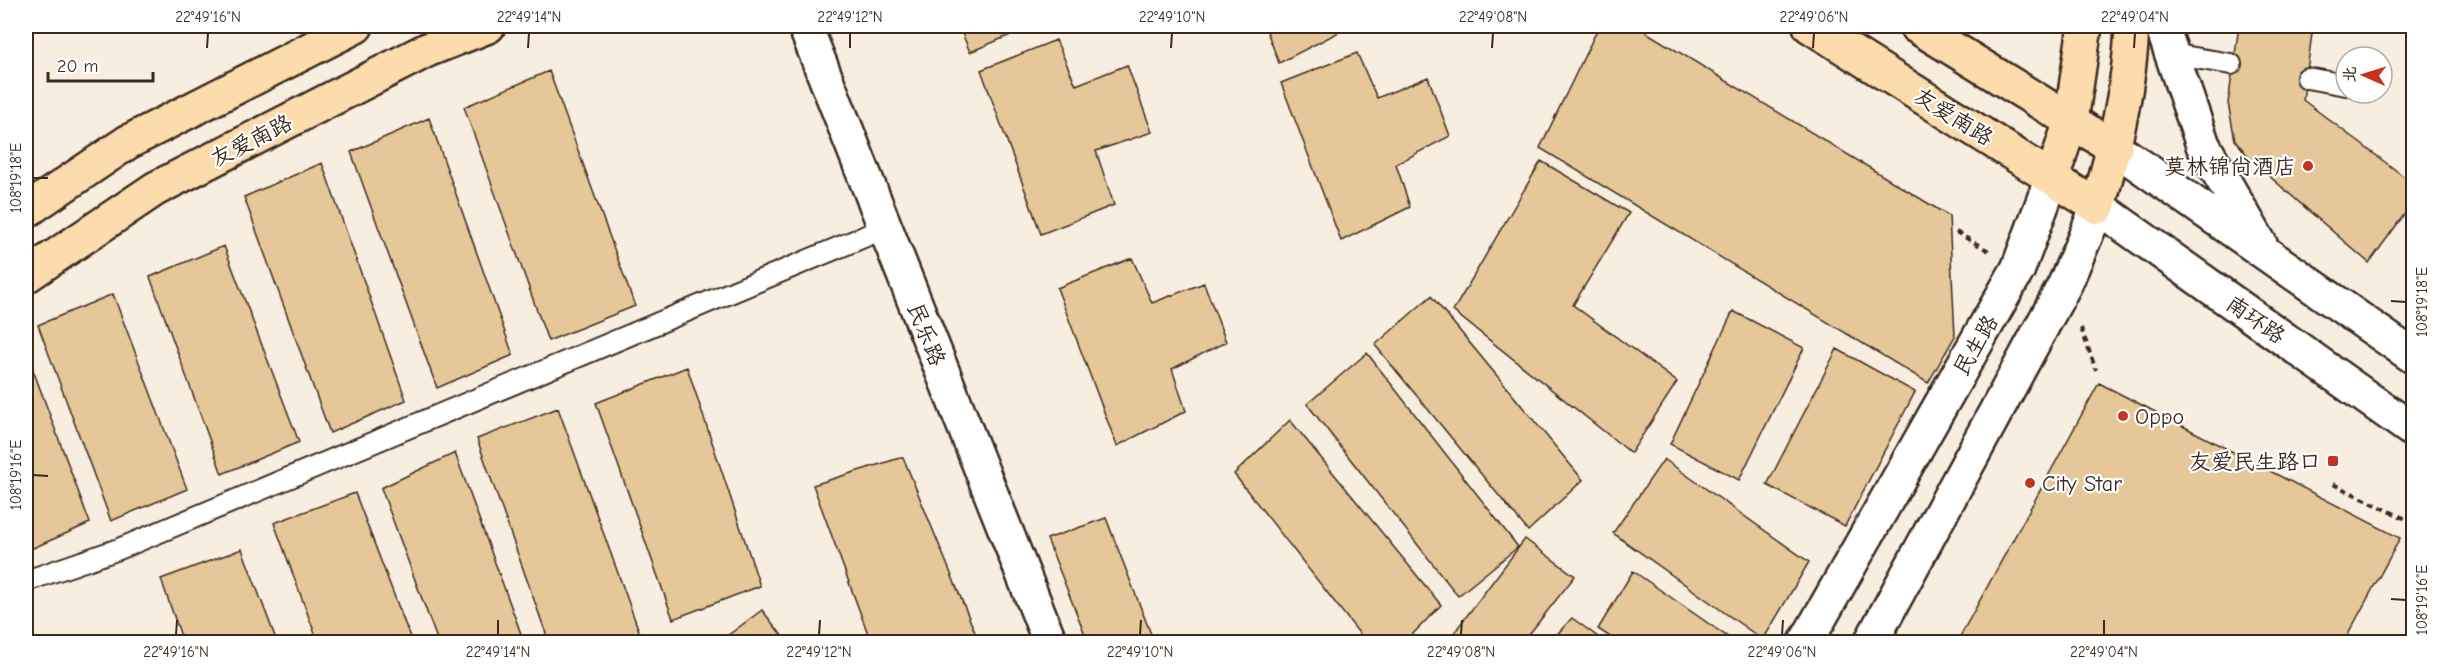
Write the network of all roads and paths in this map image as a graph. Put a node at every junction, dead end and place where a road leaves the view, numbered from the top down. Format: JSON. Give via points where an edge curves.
{"nodes":[{"id":1,"x":356,"y":26,"type":"edge"},
{"id":2,"x":488,"y":26,"type":"edge"},
{"id":3,"x":805,"y":26,"type":"edge"},
{"id":4,"x":1809,"y":26,"type":"edge"},
{"id":5,"x":1916,"y":26,"type":"edge"},
{"id":6,"x":2085,"y":26,"type":"edge"},
{"id":7,"x":2132,"y":26,"type":"edge"},
{"id":8,"x":2166,"y":40,"type":"edge"},
{"id":9,"x":2231,"y":64,"type":"dead end"},
{"id":10,"x":2307,"y":78,"type":"dead end"},
{"id":11,"x":2334,"y":83,"type":"edge"},
{"id":12,"x":2071,"y":121,"type":"junction"},
{"id":13,"x":2115,"y":148,"type":"junction"},
{"id":14,"x":2052,"y":178,"type":"junction"},
{"id":15,"x":2098,"y":207,"type":"junction"},
{"id":16,"x":26,"y":211,"type":"edge"},
{"id":17,"x":885,"y":228,"type":"junction"},
{"id":18,"x":2265,"y":254,"type":"junction"},
{"id":19,"x":26,"y":276,"type":"edge"},
{"id":20,"x":2414,"y":357,"type":"edge"},
{"id":21,"x":2414,"y":432,"type":"edge"},
{"id":22,"x":2333,"y":484,"type":"dead end"},
{"id":23,"x":2414,"y":523,"type":"edge"},
{"id":24,"x":26,"y":581,"type":"edge"},
{"id":25,"x":1050,"y":642,"type":"edge"},
{"id":26,"x":1806,"y":642,"type":"edge"},
{"id":27,"x":1871,"y":642,"type":"edge"}],
"edges":[{"from":1,"to":16,"type":"main road","via":[[128,142]]},
{"from":2,"to":19,"type":"main road","name":"友爱南路","via":[[427,50],[155,189]]},
{"from":3,"to":17,"type":"main road","name":"民乐路"},
{"from":4,"to":14,"type":"main road","name":"友爱南路"},
{"from":5,"to":12,"type":"main road"},
{"from":6,"to":12,"type":"main road","name":"民生路"},
{"from":7,"to":13,"type":"main road"},
{"from":8,"to":9,"type":"lane"},
{"from":8,"to":18,"type":"main road","via":[[2203,145]]},
{"from":10,"to":11,"type":"lane"},
{"from":12,"to":13,"type":"main road"},
{"from":12,"to":14,"type":"main road","name":"民生路"},
{"from":13,"to":15,"type":"main road"},
{"from":13,"to":18,"type":"main road"},
{"from":14,"to":15,"type":"main road","name":"友爱南路"},
{"from":14,"to":26,"type":"main road","name":"民生路","via":[[2018,269]]},
{"from":15,"to":21,"type":"main road","name":"南环路"},
{"from":15,"to":27,"type":"main road","via":[[2065,284]]},
{"from":17,"to":24,"type":"lane","via":[[118,549]]},
{"from":17,"to":25,"type":"main road","name":"民乐路"},
{"from":18,"to":20,"type":"main road"},
{"from":22,"to":23,"type":"path"}]}
